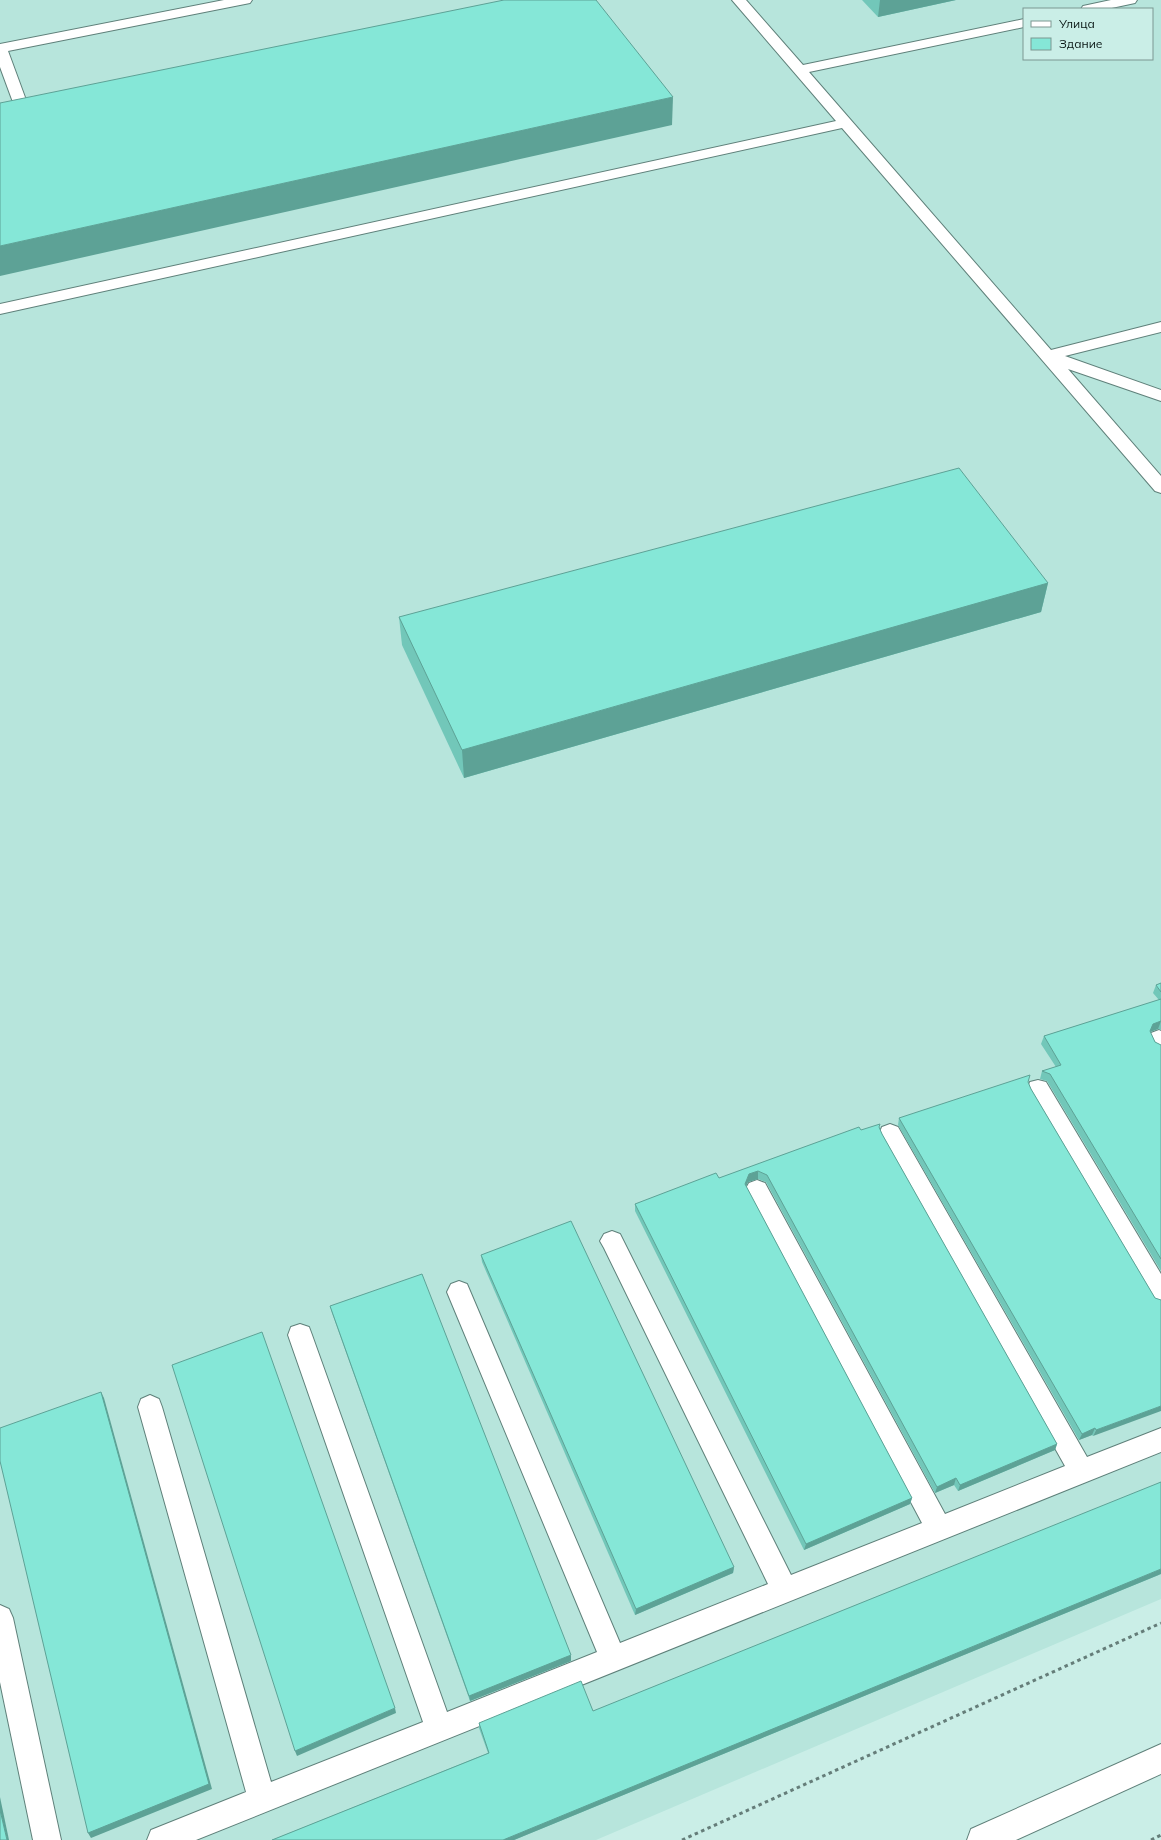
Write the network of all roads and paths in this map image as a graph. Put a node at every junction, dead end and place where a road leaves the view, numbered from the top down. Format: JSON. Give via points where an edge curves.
{"nodes":[{"id":1,"x":245,"y":0,"type":"edge"},
{"id":2,"x":739,"y":0,"type":"edge"},
{"id":3,"x":1130,"y":0,"type":"edge"},
{"id":4,"x":1093,"y":8,"type":"edge"},
{"id":5,"x":1023,"y":23,"type":"edge"},
{"id":6,"x":0,"y":48,"type":"edge"},
{"id":7,"x":800,"y":70,"type":"junction"},
{"id":8,"x":52,"y":99,"type":"edge"},
{"id":9,"x":845,"y":123,"type":"junction"},
{"id":10,"x":0,"y":309,"type":"edge"},
{"id":11,"x":1161,"y":327,"type":"edge"},
{"id":12,"x":1047,"y":356,"type":"junction"},
{"id":13,"x":1161,"y":396,"type":"edge"},
{"id":14,"x":1161,"y":487,"type":"edge"},
{"id":15,"x":1038,"y":1089,"type":"dead end"},
{"id":16,"x":890,"y":1134,"type":"dead end"},
{"id":17,"x":757,"y":1190,"type":"dead end"},
{"id":18,"x":612,"y":1241,"type":"dead end"},
{"id":19,"x":459,"y":1292,"type":"dead end"},
{"id":20,"x":1161,"y":1296,"type":"edge"},
{"id":21,"x":300,"y":1335,"type":"dead end"},
{"id":22,"x":150,"y":1407,"type":"dead end"},
{"id":23,"x":1161,"y":1440,"type":"edge"},
{"id":24,"x":1082,"y":1472,"type":"junction"},
{"id":25,"x":939,"y":1529,"type":"junction"},
{"id":26,"x":785,"y":1591,"type":"junction"},
{"id":27,"x":0,"y":1618,"type":"edge"},
{"id":28,"x":1161,"y":1623,"type":"edge"},
{"id":29,"x":613,"y":1659,"type":"junction"},
{"id":30,"x":439,"y":1728,"type":"junction"},
{"id":31,"x":1161,"y":1759,"type":"edge"},
{"id":32,"x":262,"y":1800,"type":"junction"},
{"id":33,"x":1161,"y":1835,"type":"edge"},
{"id":34,"x":48,"y":1840,"type":"edge"},
{"id":35,"x":161,"y":1840,"type":"edge"},
{"id":36,"x":682,"y":1840,"type":"edge"},
{"id":37,"x":982,"y":1840,"type":"edge"},
{"id":38,"x":1151,"y":1840,"type":"edge"}],
"edges":[{"from":1,"to":6,"type":"lane"},
{"from":2,"to":7,"type":"lane"},
{"from":3,"to":4,"type":"lane"},
{"from":5,"to":7,"type":"lane"},
{"from":6,"to":8,"type":"lane","via":[[21,105]]},
{"from":7,"to":9,"type":"lane"},
{"from":9,"to":10,"type":"lane"},
{"from":9,"to":12,"type":"lane"},
{"from":11,"to":12,"type":"lane"},
{"from":12,"to":13,"type":"lane"},
{"from":12,"to":14,"type":"lane"},
{"from":15,"to":20,"type":"lane"},
{"from":16,"to":24,"type":"lane"},
{"from":17,"to":25,"type":"lane"},
{"from":18,"to":26,"type":"lane"},
{"from":19,"to":29,"type":"lane"},
{"from":21,"to":30,"type":"lane"},
{"from":22,"to":32,"type":"lane"},
{"from":23,"to":24,"type":"lane"},
{"from":24,"to":25,"type":"lane"},
{"from":25,"to":26,"type":"lane"},
{"from":26,"to":29,"type":"lane"},
{"from":27,"to":34,"type":"lane"},
{"from":28,"to":36,"type":"path"},
{"from":29,"to":30,"type":"lane"},
{"from":30,"to":32,"type":"lane"},
{"from":31,"to":37,"type":"street"},
{"from":32,"to":35,"type":"lane"},
{"from":33,"to":38,"type":"path"}]}
